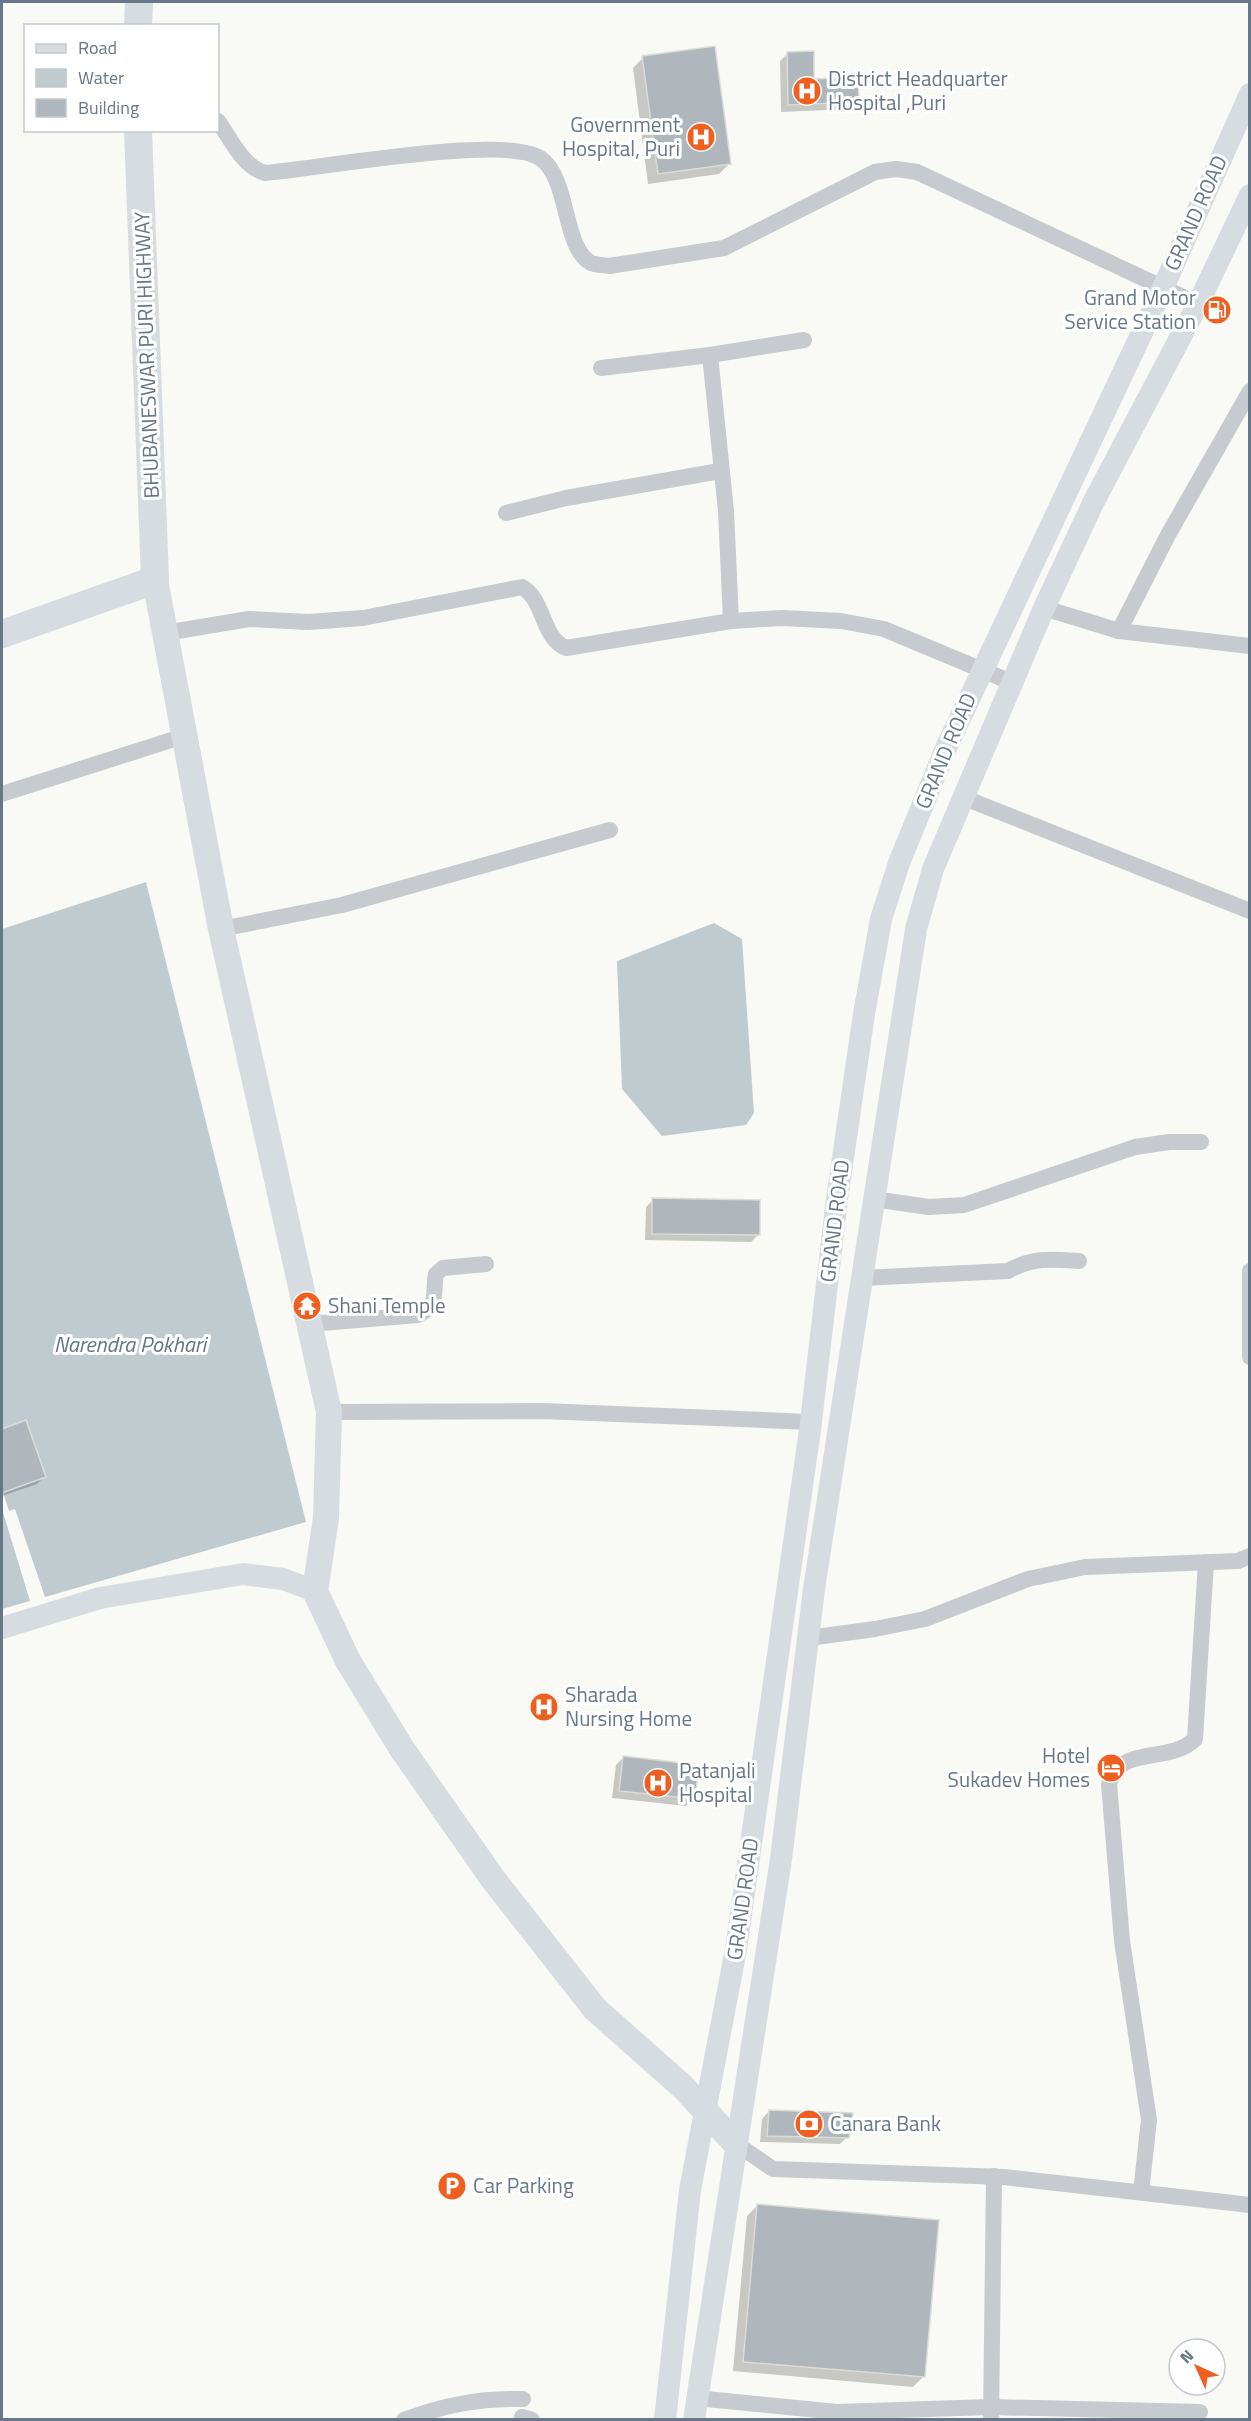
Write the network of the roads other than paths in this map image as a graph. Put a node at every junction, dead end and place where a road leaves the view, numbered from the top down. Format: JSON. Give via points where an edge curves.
{"nodes":[{"id":1,"x":139,"y":2,"type":"edge"},
{"id":2,"x":138,"y":24,"type":"edge"},
{"id":3,"x":1250,"y":94,"type":"edge"},
{"id":4,"x":219,"y":122,"type":"edge"},
{"id":5,"x":138,"y":132,"type":"edge"},
{"id":6,"x":1250,"y":195,"type":"edge"},
{"id":7,"x":1163,"y":288,"type":"junction"},
{"id":8,"x":1198,"y":304,"type":"junction"},
{"id":9,"x":804,"y":340,"type":"dead end"},
{"id":10,"x":710,"y":356,"type":"junction"},
{"id":11,"x":601,"y":368,"type":"dead end"},
{"id":12,"x":1250,"y":391,"type":"edge"},
{"id":13,"x":720,"y":471,"type":"junction"},
{"id":14,"x":506,"y":513,"type":"dead end"},
{"id":15,"x":155,"y":580,"type":"junction"},
{"id":16,"x":1044,"y":608,"type":"junction"},
{"id":17,"x":731,"y":621,"type":"junction"},
{"id":18,"x":1119,"y":631,"type":"junction"},
{"id":19,"x":165,"y":633,"type":"junction"},
{"id":20,"x":2,"y":634,"type":"edge"},
{"id":21,"x":1250,"y":646,"type":"edge"},
{"id":22,"x":982,"y":670,"type":"junction"},
{"id":23,"x":1011,"y":682,"type":"junction"},
{"id":24,"x":184,"y":736,"type":"junction"},
{"id":25,"x":2,"y":794,"type":"edge"},
{"id":26,"x":962,"y":797,"type":"junction"},
{"id":27,"x":610,"y":830,"type":"dead end"},
{"id":28,"x":1250,"y":911,"type":"edge"},
{"id":29,"x":221,"y":930,"type":"junction"},
{"id":30,"x":1201,"y":1142,"type":"dead end"},
{"id":31,"x":873,"y":1199,"type":"junction"},
{"id":32,"x":1079,"y":1261,"type":"dead end"},
{"id":33,"x":486,"y":1264,"type":"dead end"},
{"id":34,"x":1250,"y":1271,"type":"edge"},
{"id":35,"x":861,"y":1278,"type":"junction"},
{"id":36,"x":309,"y":1324,"type":"junction"},
{"id":37,"x":1250,"y":1357,"type":"edge"},
{"id":38,"x":329,"y":1412,"type":"junction"},
{"id":39,"x":810,"y":1422,"type":"junction"},
{"id":40,"x":1250,"y":1556,"type":"edge"},
{"id":41,"x":1206,"y":1562,"type":"junction"},
{"id":42,"x":315,"y":1591,"type":"junction"},
{"id":43,"x":2,"y":1628,"type":"edge"},
{"id":44,"x":808,"y":1638,"type":"junction"},
{"id":45,"x":704,"y":2110,"type":"junction"},
{"id":46,"x":735,"y":2143,"type":"junction"},
{"id":47,"x":994,"y":2176,"type":"junction"},
{"id":48,"x":1142,"y":2192,"type":"junction"},
{"id":49,"x":1250,"y":2205,"type":"edge"},
{"id":50,"x":523,"y":2399,"type":"dead end"},
{"id":51,"x":695,"y":2409,"type":"edge"},
{"id":52,"x":1200,"y":2412,"type":"dead end"},
{"id":53,"x":990,"y":2413,"type":"edge"},
{"id":54,"x":404,"y":2420,"type":"edge"},
{"id":55,"x":665,"y":2420,"type":"edge"}],
"edges":[{"from":1,"to":2,"type":"highway"},
{"from":3,"to":7,"type":"main road","name":"GRAND ROAD"},
{"from":4,"to":7,"type":"street","via":[[245,160],[265,173],[402,155],[506,150],[541,158],[551,171],[580,251],[593,264],[609,266],[724,248],[856,180],[896,169],[917,172]]},
{"from":5,"to":15,"type":"highway","name":"BHUBANESWAR PURI HIGHWAY"},
{"from":6,"to":8,"type":"main road","name":"GRAND ROAD"},
{"from":7,"to":8,"type":"street"},
{"from":7,"to":22,"type":"main road","name":"GRAND ROAD"},
{"from":8,"to":16,"type":"main road","name":"GRAND ROAD","via":[[1094,501]]},
{"from":9,"to":10,"type":"street"},
{"from":10,"to":11,"type":"street"},
{"from":10,"to":13,"type":"street"},
{"from":12,"to":18,"type":"street"},
{"from":13,"to":14,"type":"street","via":[[566,498]]},
{"from":13,"to":17,"type":"street"},
{"from":15,"to":19,"type":"main road"},
{"from":15,"to":20,"type":"highway"},
{"from":16,"to":18,"type":"street"},
{"from":16,"to":23,"type":"main road","name":"GRAND ROAD"},
{"from":17,"to":19,"type":"street","via":[[566,648],[553,639],[532,597],[522,587],[363,618],[308,622],[249,619]]},
{"from":17,"to":22,"type":"street","via":[[782,618],[873,627]]},
{"from":18,"to":21,"type":"street"},
{"from":19,"to":24,"type":"main road"},
{"from":22,"to":23,"type":"street"},
{"from":22,"to":39,"type":"main road","name":"GRAND ROAD","via":[[933,779],[881,919],[837,1199]]},
{"from":23,"to":26,"type":"main road","name":"GRAND ROAD"},
{"from":24,"to":25,"type":"street"},
{"from":24,"to":29,"type":"main road"},
{"from":26,"to":28,"type":"street"},
{"from":26,"to":31,"type":"main road","name":"GRAND ROAD","via":[[933,869],[916,929]]},
{"from":27,"to":29,"type":"street","via":[[342,905]]},
{"from":29,"to":36,"type":"main road"},
{"from":30,"to":31,"type":"street","via":[[1135,1147],[964,1205],[929,1207]]},
{"from":31,"to":35,"type":"main road","name":"GRAND ROAD"},
{"from":32,"to":35,"type":"street","via":[[1038,1258],[1008,1271]]},
{"from":33,"to":36,"type":"street","via":[[443,1268],[436,1274],[435,1298],[429,1310],[418,1316]]},
{"from":34,"to":37,"type":"street"},
{"from":35,"to":44,"type":"main road","name":"GRAND ROAD"},
{"from":36,"to":38,"type":"main road"},
{"from":38,"to":39,"type":"street","via":[[542,1411]]},
{"from":38,"to":42,"type":"main road","via":[[326,1518]]},
{"from":39,"to":45,"type":"main road","name":"GRAND ROAD","via":[[736,1948]]},
{"from":40,"to":41,"type":"street","via":[[1238,1561]]},
{"from":41,"to":44,"type":"street","via":[[1085,1567],[1028,1580],[926,1619]]},
{"from":41,"to":48,"type":"street","via":[[1195,1739],[1188,1746],[1121,1764],[1109,1784],[1122,1941],[1149,2120]]},
{"from":42,"to":43,"type":"main road","via":[[283,1579],[243,1574],[100,1598]]},
{"from":42,"to":45,"type":"main road","via":[[348,1661],[402,1749],[493,1879],[595,2008]]},
{"from":44,"to":46,"type":"main road","name":"GRAND ROAD","via":[[781,1859]]},
{"from":45,"to":46,"type":"main road"},
{"from":45,"to":55,"type":"main road","name":"GRAND ROAD","via":[[690,2190]]},
{"from":46,"to":47,"type":"street","via":[[773,2169]]},
{"from":46,"to":51,"type":"main road","name":"GRAND ROAD"},
{"from":47,"to":48,"type":"street"},
{"from":47,"to":53,"type":"street"},
{"from":48,"to":49,"type":"street"},
{"from":50,"to":54,"type":"street","via":[[479,2399],[439,2407]]},
{"from":51,"to":53,"type":"street"},
{"from":52,"to":53,"type":"street"}]}
